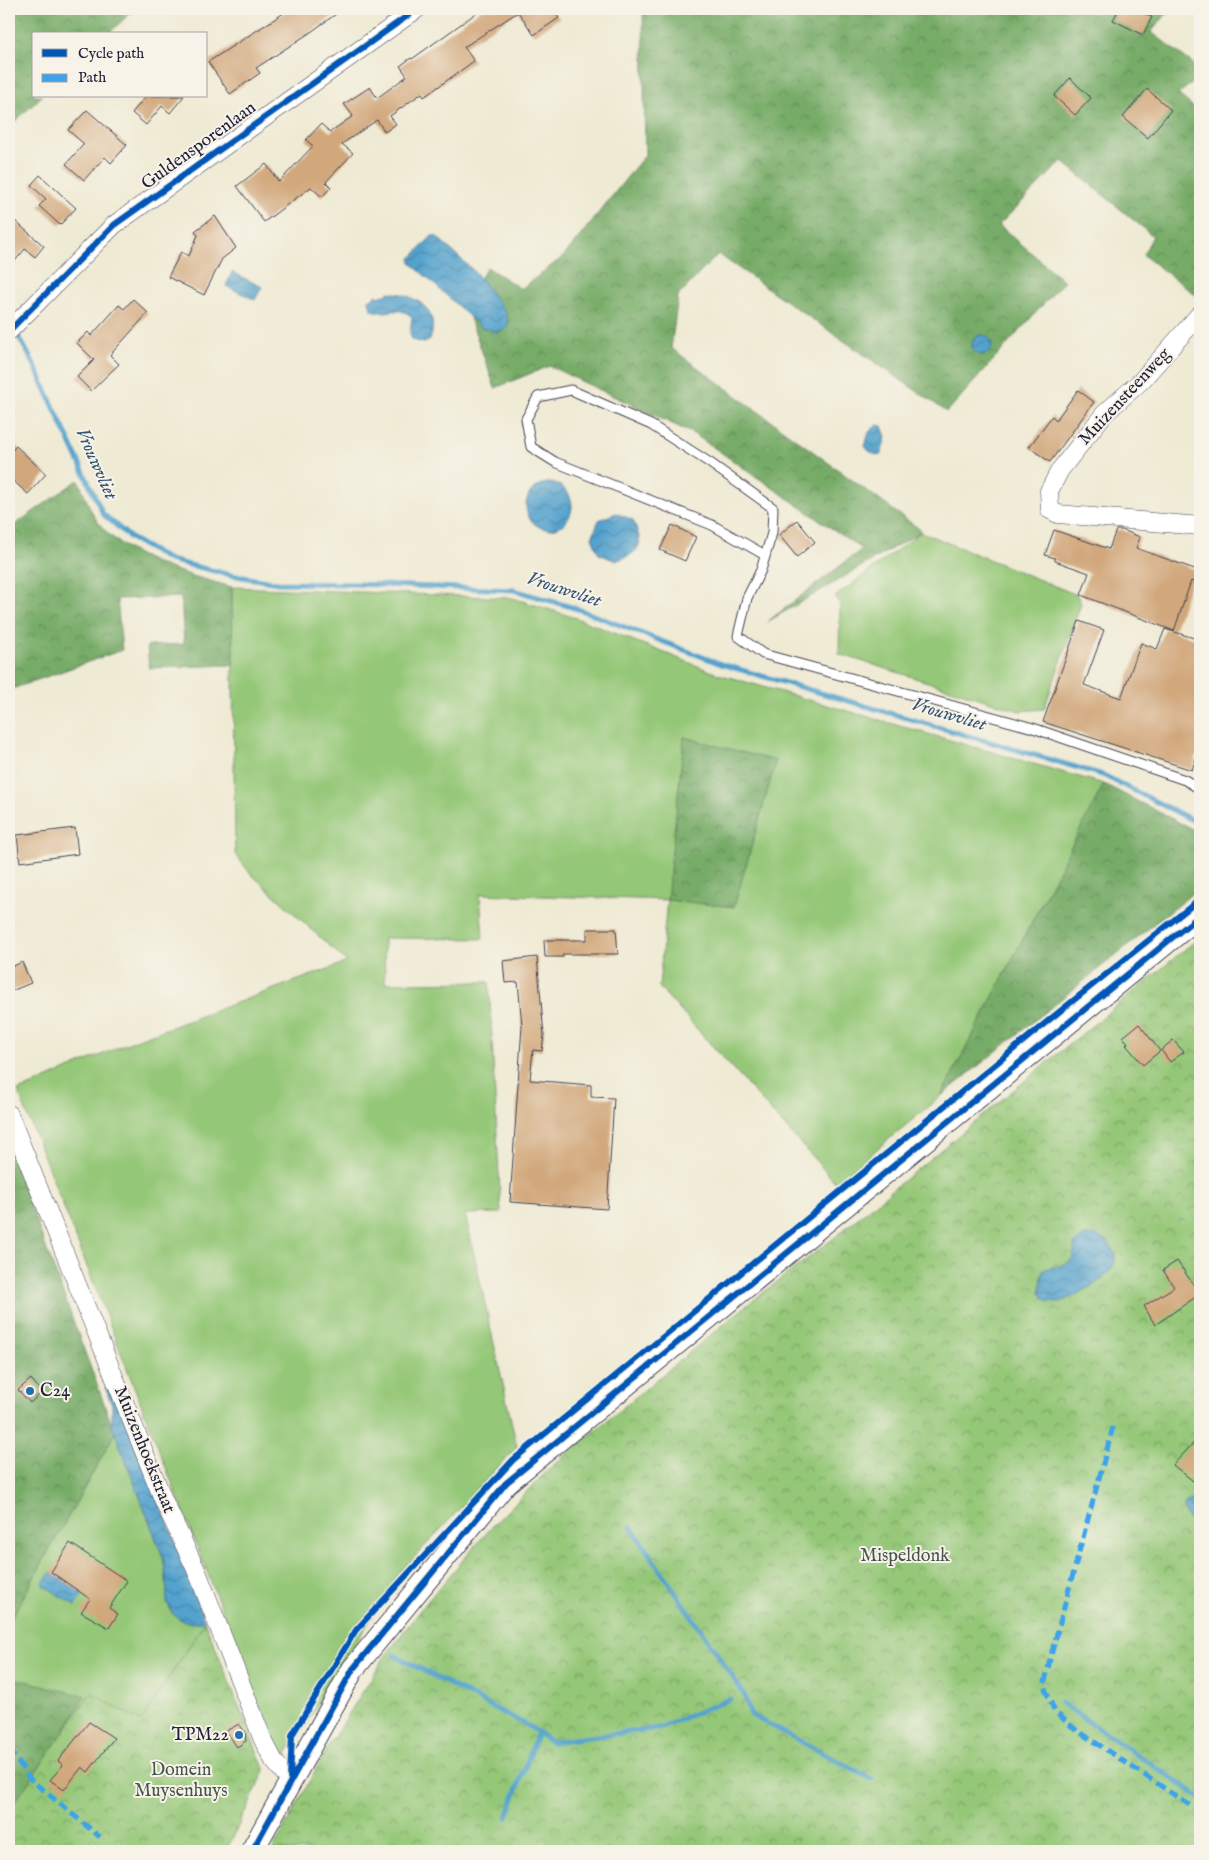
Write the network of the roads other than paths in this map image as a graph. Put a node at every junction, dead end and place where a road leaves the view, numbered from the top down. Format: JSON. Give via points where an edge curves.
{"nodes":[{"id":1,"x":416,"y":9,"type":"edge"},
{"id":2,"x":1200,"y":314,"type":"edge"},
{"id":3,"x":11,"y":328,"type":"edge"},
{"id":4,"x":1200,"y":526,"type":"edge"},
{"id":5,"x":765,"y":555,"type":"junction"},
{"id":6,"x":1200,"y":789,"type":"edge"},
{"id":7,"x":1200,"y":915,"type":"edge"},
{"id":8,"x":9,"y":1114,"type":"edge"},
{"id":9,"x":290,"y":1780,"type":"junction"},
{"id":10,"x":252,"y":1851,"type":"edge"}],
"edges":[{"from":1,"to":3,"type":"street","name":"Guldensporenlaan","via":[[114,225]]},
{"from":2,"to":4,"type":"street","name":"Muizensteenweg","via":[[1142,381],[1104,414],[1060,470],[1049,492],[1050,510],[1058,514]]},
{"from":5,"to":5,"type":"lane","via":[[772,533],[773,508],[710,463],[651,425],[571,390],[538,396],[526,419],[531,447],[555,462],[712,525]]},
{"from":5,"to":6,"type":"lane","via":[[747,598],[738,636],[763,654],[1033,728],[1185,780]]},
{"from":7,"to":9,"type":"street","via":[[506,1483],[352,1669]]},
{"from":8,"to":9,"type":"street","name":"Muizenhoekstraat","via":[[263,1740],[270,1755]]},
{"from":9,"to":10,"type":"street"}]}
